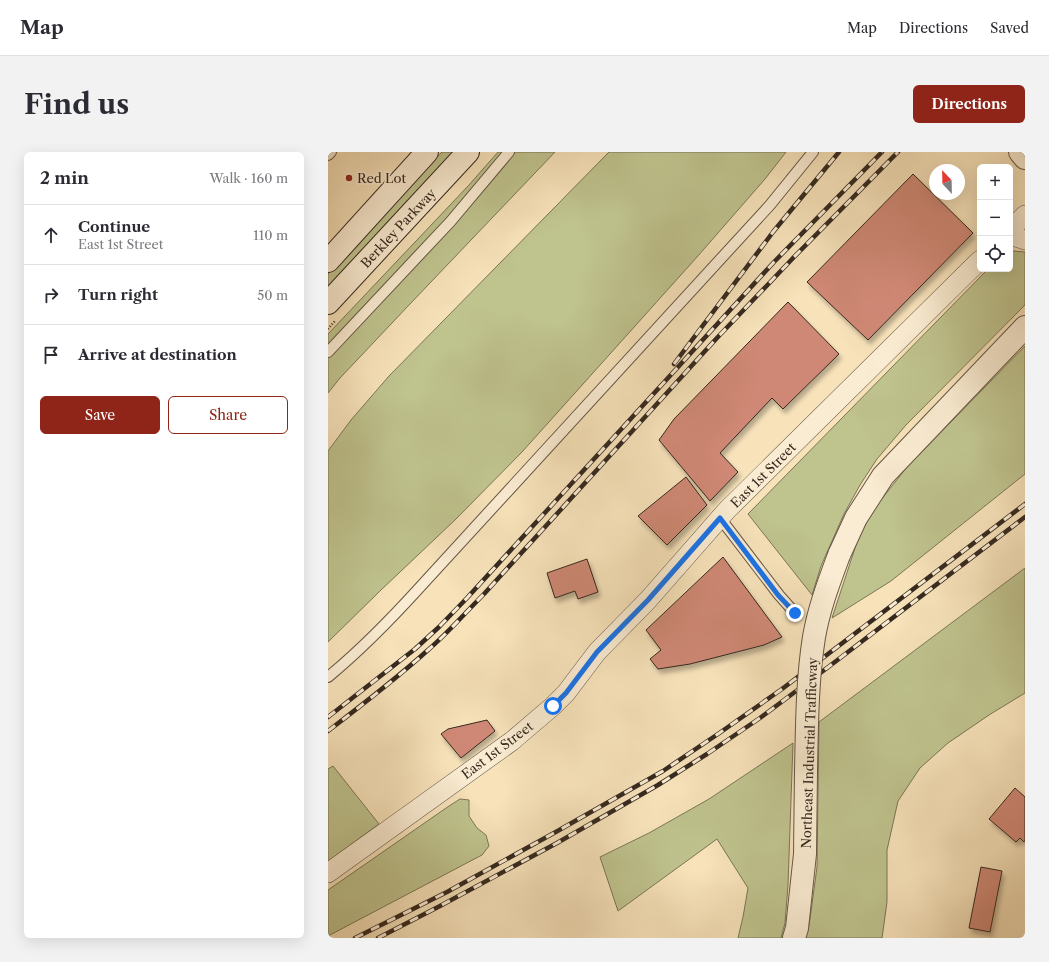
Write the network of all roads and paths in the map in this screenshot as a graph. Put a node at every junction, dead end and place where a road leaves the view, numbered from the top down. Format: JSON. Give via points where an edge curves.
{"nodes":[{"id":1,"x":331,"y":152,"type":"edge"},
{"id":2,"x":427,"y":152,"type":"edge"},
{"id":3,"x":468,"y":152,"type":"edge"},
{"id":4,"x":509,"y":152,"type":"edge"},
{"id":5,"x":813,"y":152,"type":"edge"},
{"id":6,"x":1020,"y":152,"type":"edge"},
{"id":7,"x":328,"y":155,"type":"edge"},
{"id":8,"x":1025,"y":158,"type":"edge"},
{"id":9,"x":1025,"y":215,"type":"edge"},
{"id":10,"x":1013,"y":227,"type":"edge"},
{"id":11,"x":1013,"y":237,"type":"edge"},
{"id":12,"x":1025,"y":240,"type":"edge"},
{"id":13,"x":328,"y":261,"type":"edge"},
{"id":14,"x":977,"y":263,"type":"edge"},
{"id":15,"x":328,"y":303,"type":"edge"},
{"id":16,"x":1025,"y":327,"type":"edge"},
{"id":17,"x":328,"y":352,"type":"edge"},
{"id":18,"x":720,"y":518,"type":"junction"},
{"id":19,"x":795,"y":613,"type":"dead end"},
{"id":20,"x":328,"y":677,"type":"edge"},
{"id":21,"x":328,"y":873,"type":"edge"},
{"id":22,"x":794,"y":938,"type":"edge"}],
"edges":[{"from":1,"to":7,"type":"lane"},
{"from":2,"to":13,"type":"street"},
{"from":3,"to":15,"type":"street","name":"Berkley Parkway"},
{"from":4,"to":17,"type":"lane","via":[[451,220]]},
{"from":5,"to":20,"type":"lane","via":[[770,205],[387,623]]},
{"from":6,"to":8,"type":"street"},
{"from":9,"to":10,"type":"street"},
{"from":11,"to":12,"type":"street"},
{"from":14,"to":18,"type":"street","name":"East 1st Street"},
{"from":16,"to":22,"type":"street","name":"Northeast Industrial Trafficway","bridge":true,"via":[[883,476],[856,518],[839,555],[824,596],[814,636],[808,679],[805,854]]},
{"from":18,"to":19,"type":"lane","via":[[778,595]]},
{"from":18,"to":21,"type":"street","name":"East 1st Street","via":[[648,600],[597,652],[553,706],[512,742]]}]}
